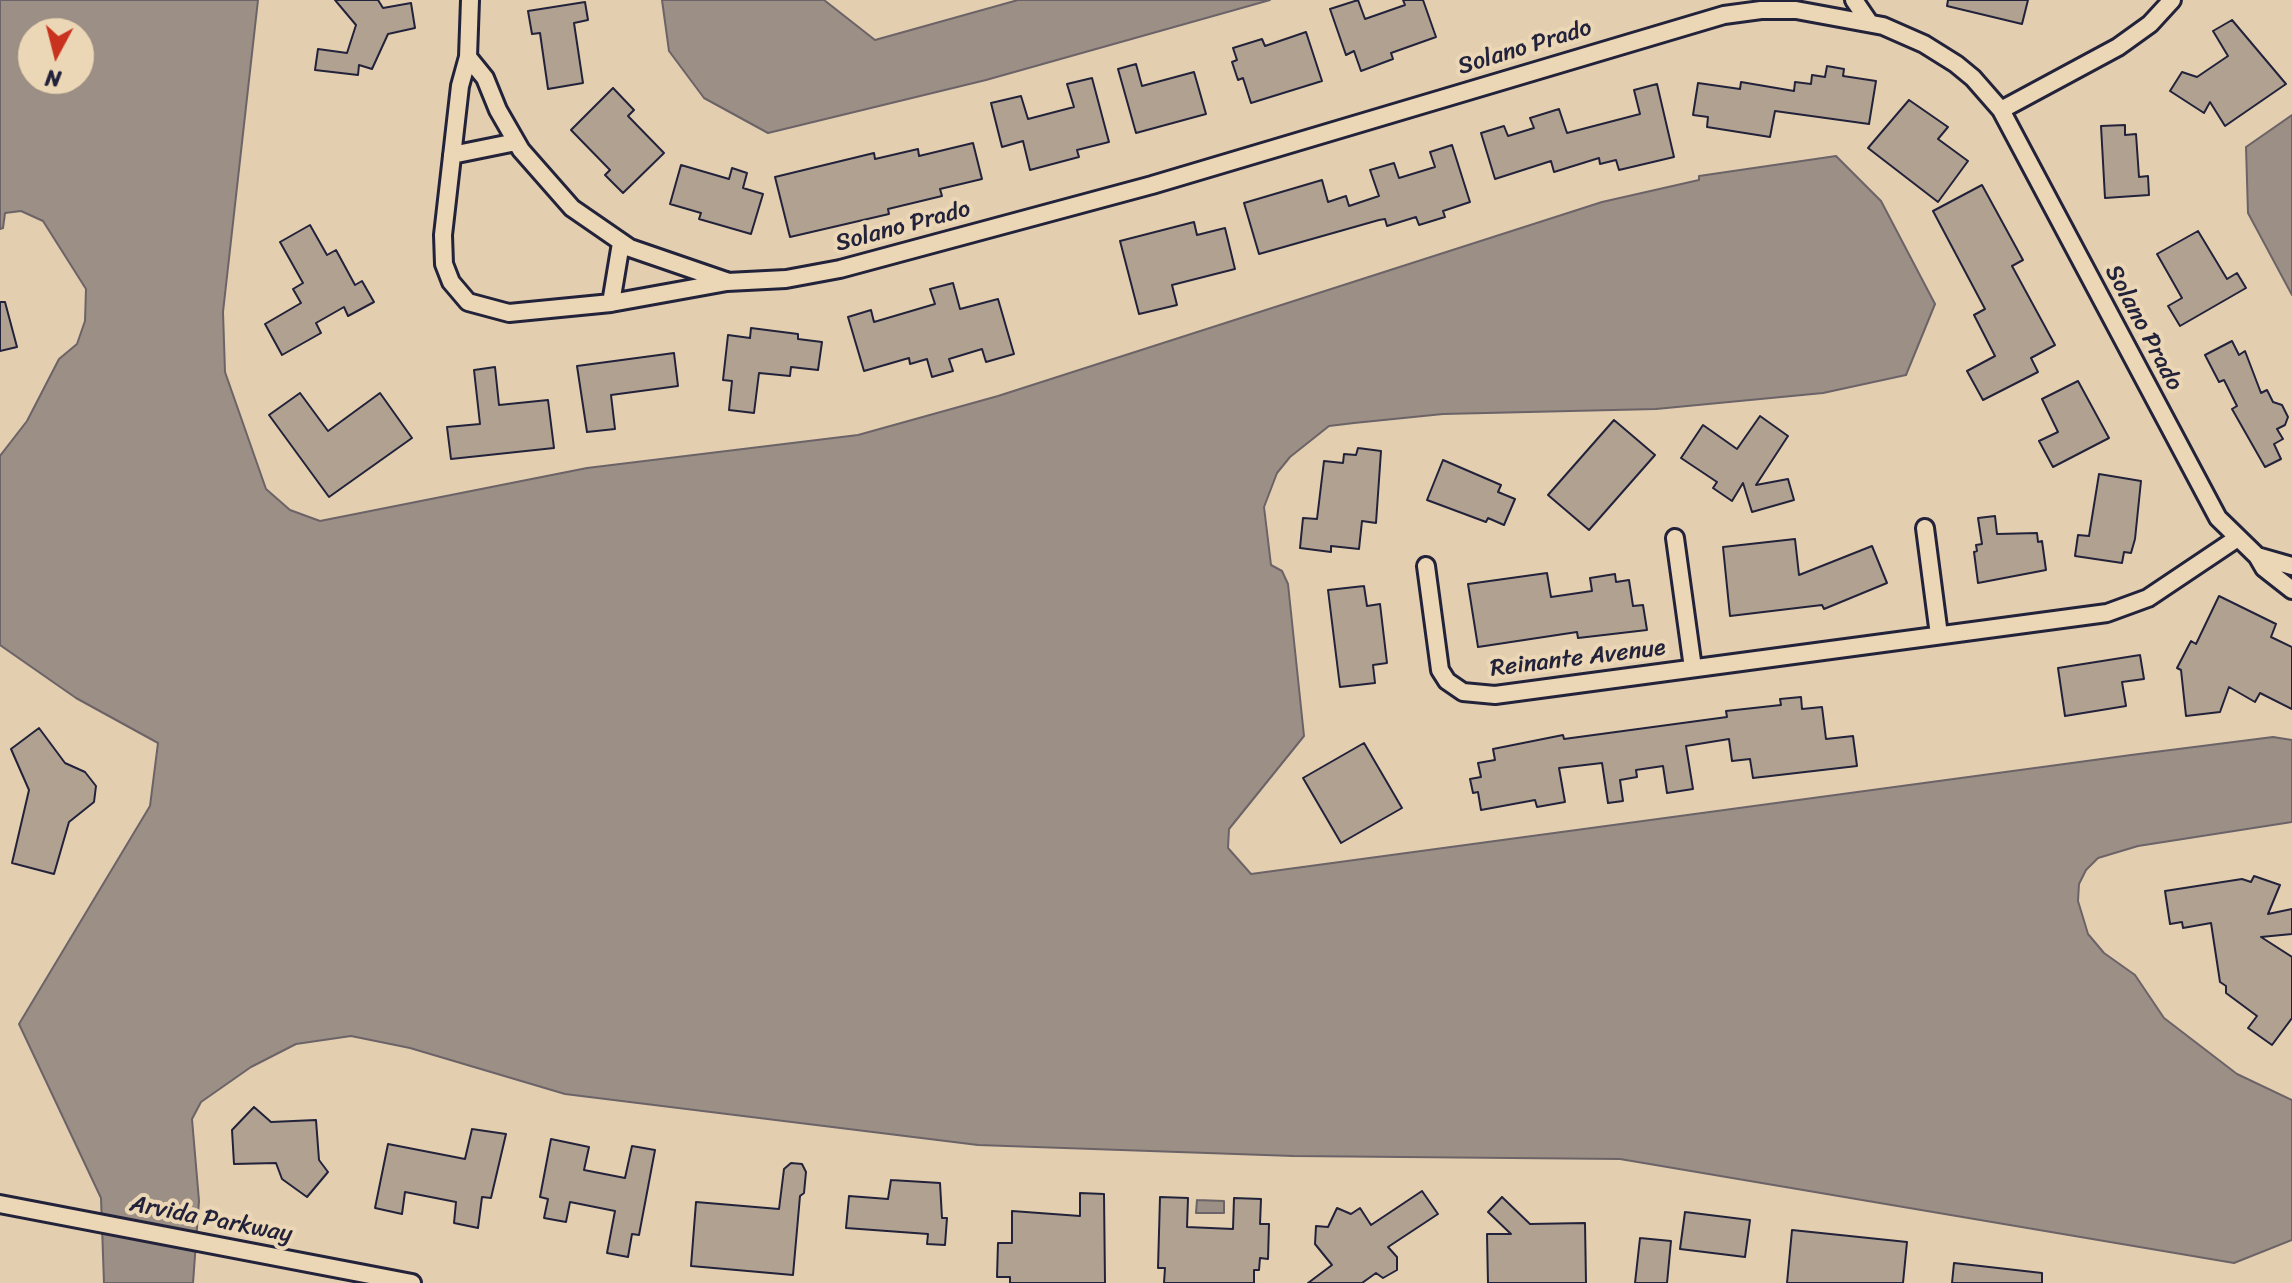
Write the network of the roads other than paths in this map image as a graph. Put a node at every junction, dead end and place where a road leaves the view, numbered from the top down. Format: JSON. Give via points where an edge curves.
{"nodes":[{"id":1,"x":470,"y":0,"type":"edge"},
{"id":2,"x":1854,"y":0,"type":"edge"},
{"id":3,"x":2172,"y":0,"type":"edge"},
{"id":4,"x":1776,"y":5,"type":"edge"},
{"id":5,"x":1869,"y":22,"type":"junction"},
{"id":6,"x":468,"y":57,"type":"junction"},
{"id":7,"x":2001,"y":110,"type":"junction"},
{"id":8,"x":516,"y":142,"type":"junction"},
{"id":9,"x":452,"y":155,"type":"junction"},
{"id":10,"x":621,"y":243,"type":"junction"},
{"id":11,"x":727,"y":282,"type":"junction"},
{"id":12,"x":611,"y":303,"type":"junction"},
{"id":13,"x":1925,"y":528,"type":"dead end"},
{"id":14,"x":1675,"y":538,"type":"dead end"},
{"id":15,"x":2236,"y":539,"type":"junction"},
{"id":16,"x":2257,"y":556,"type":"junction"},
{"id":17,"x":1426,"y":566,"type":"dead end"},
{"id":18,"x":2292,"y":566,"type":"edge"},
{"id":19,"x":2292,"y":590,"type":"edge"},
{"id":20,"x":1939,"y":635,"type":"junction"},
{"id":21,"x":1693,"y":668,"type":"junction"},
{"id":22,"x":0,"y":1204,"type":"edge"},
{"id":23,"x":412,"y":1283,"type":"edge"}],
"edges":[{"from":1,"to":6,"type":"street","name":"Solano Prado"},
{"from":2,"to":5,"type":"street"},
{"from":3,"to":7,"type":"street","via":[[2118,47]]},
{"from":4,"to":5,"type":"street","name":"Solano Prado"},
{"from":4,"to":11,"type":"street","name":"Solano Prado","via":[[1695,22],[1152,185],[840,269]]},
{"from":5,"to":7,"type":"street","name":"Solano Prado","via":[[1940,53],[1973,78]]},
{"from":6,"to":8,"type":"street","name":"Solano Prado","via":[[485,78]]},
{"from":6,"to":9,"type":"street","name":"Solano Prado"},
{"from":7,"to":15,"type":"street","name":"Solano Prado","via":[[2206,497]]},
{"from":8,"to":9,"type":"street"},
{"from":8,"to":10,"type":"street","name":"Solano Prado","via":[[572,208]]},
{"from":9,"to":12,"type":"street","name":"Solano Prado","via":[[444,264],[468,302],[509,313]]},
{"from":10,"to":11,"type":"street","name":"Solano Prado"},
{"from":10,"to":12,"type":"street"},
{"from":11,"to":12,"type":"street","name":"Solano Prado"},
{"from":13,"to":20,"type":"street"},
{"from":14,"to":21,"type":"street","name":"Reinante Avenue"},
{"from":15,"to":16,"type":"street","name":"Solano Prado"},
{"from":15,"to":20,"type":"street","name":"Reinante Avenue","via":[[2125,608]]},
{"from":16,"to":18,"type":"street","name":"Solano Prado"},
{"from":16,"to":19,"type":"street","name":"Solano Prado"},
{"from":17,"to":21,"type":"street","name":"Reinante Avenue","via":[[1437,658],[1447,681],[1463,692],[1495,695]]},
{"from":20,"to":21,"type":"street","name":"Reinante Avenue"},
{"from":22,"to":23,"type":"street","name":"Arvida Parkway"}]}
